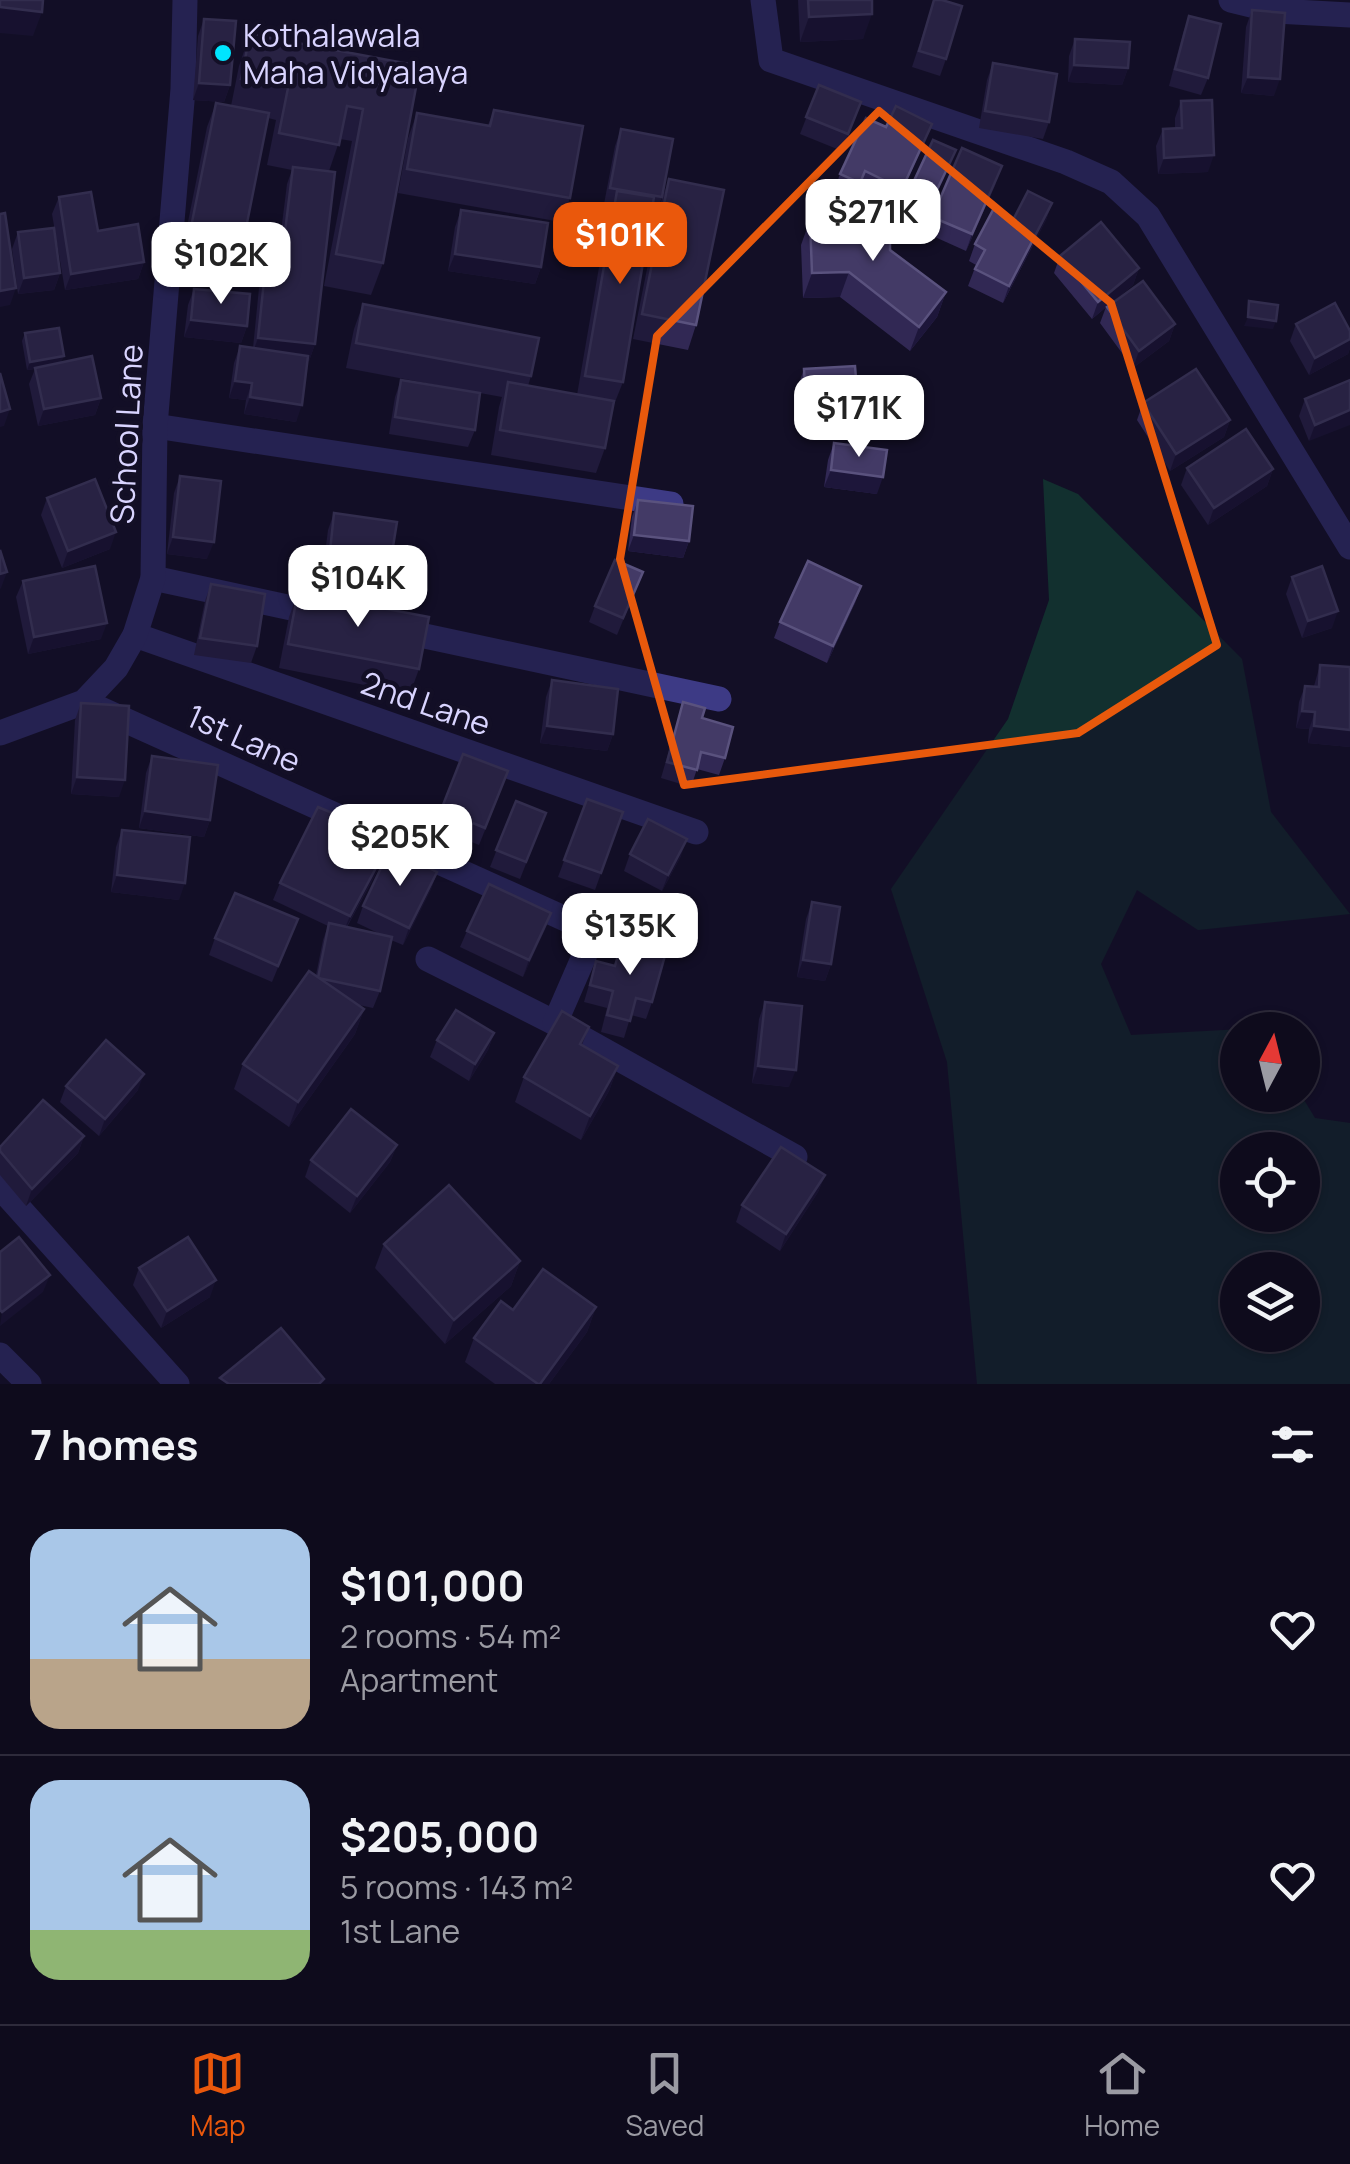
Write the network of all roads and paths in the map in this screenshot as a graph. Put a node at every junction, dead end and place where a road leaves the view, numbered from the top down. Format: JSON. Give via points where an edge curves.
{"nodes":[{"id":1,"x":184,"y":0,"type":"edge"},
{"id":2,"x":763,"y":0,"type":"edge"},
{"id":3,"x":1231,"y":0,"type":"edge"},
{"id":4,"x":1350,"y":15,"type":"edge"},
{"id":5,"x":155,"y":426,"type":"junction"},
{"id":6,"x":672,"y":504,"type":"edge"},
{"id":7,"x":1350,"y":547,"type":"edge"},
{"id":8,"x":152,"y":578,"type":"junction"},
{"id":9,"x":135,"y":635,"type":"junction"},
{"id":10,"x":719,"y":699,"type":"dead end"},
{"id":11,"x":84,"y":702,"type":"junction"},
{"id":12,"x":0,"y":732,"type":"edge"},
{"id":13,"x":696,"y":832,"type":"dead end"},
{"id":14,"x":595,"y":931,"type":"junction"},
{"id":15,"x":643,"y":954,"type":"edge"},
{"id":16,"x":428,"y":959,"type":"dead end"},
{"id":17,"x":555,"y":1022,"type":"junction"},
{"id":18,"x":795,"y":1157,"type":"edge"},
{"id":19,"x":0,"y":1187,"type":"edge"},
{"id":20,"x":0,"y":1354,"type":"edge"},
{"id":21,"x":28,"y":1384,"type":"edge"},
{"id":22,"x":178,"y":1384,"type":"edge"}],
"edges":[{"from":1,"to":5,"type":"street","name":"School Lane","via":[[183,89]]},
{"from":2,"to":7,"type":"street","via":[[771,60],[1066,162],[1110,182],[1148,216]]},
{"from":3,"to":4,"type":"street","via":[[1276,12]]},
{"from":5,"to":6,"type":"street"},
{"from":5,"to":8,"type":"street","name":"School Lane"},
{"from":8,"to":9,"type":"street","name":"School Lane"},
{"from":8,"to":10,"type":"street"},
{"from":9,"to":11,"type":"street","name":"School Lane"},
{"from":9,"to":13,"type":"street","name":"2nd Lane"},
{"from":11,"to":12,"type":"street","name":"School Lane"},
{"from":11,"to":14,"type":"street","name":"1st Lane"},
{"from":14,"to":15,"type":"street","name":"1st Lane"},
{"from":14,"to":17,"type":"street"},
{"from":16,"to":17,"type":"street"},
{"from":17,"to":18,"type":"street"},
{"from":19,"to":22,"type":"street"},
{"from":20,"to":21,"type":"street"}]}
